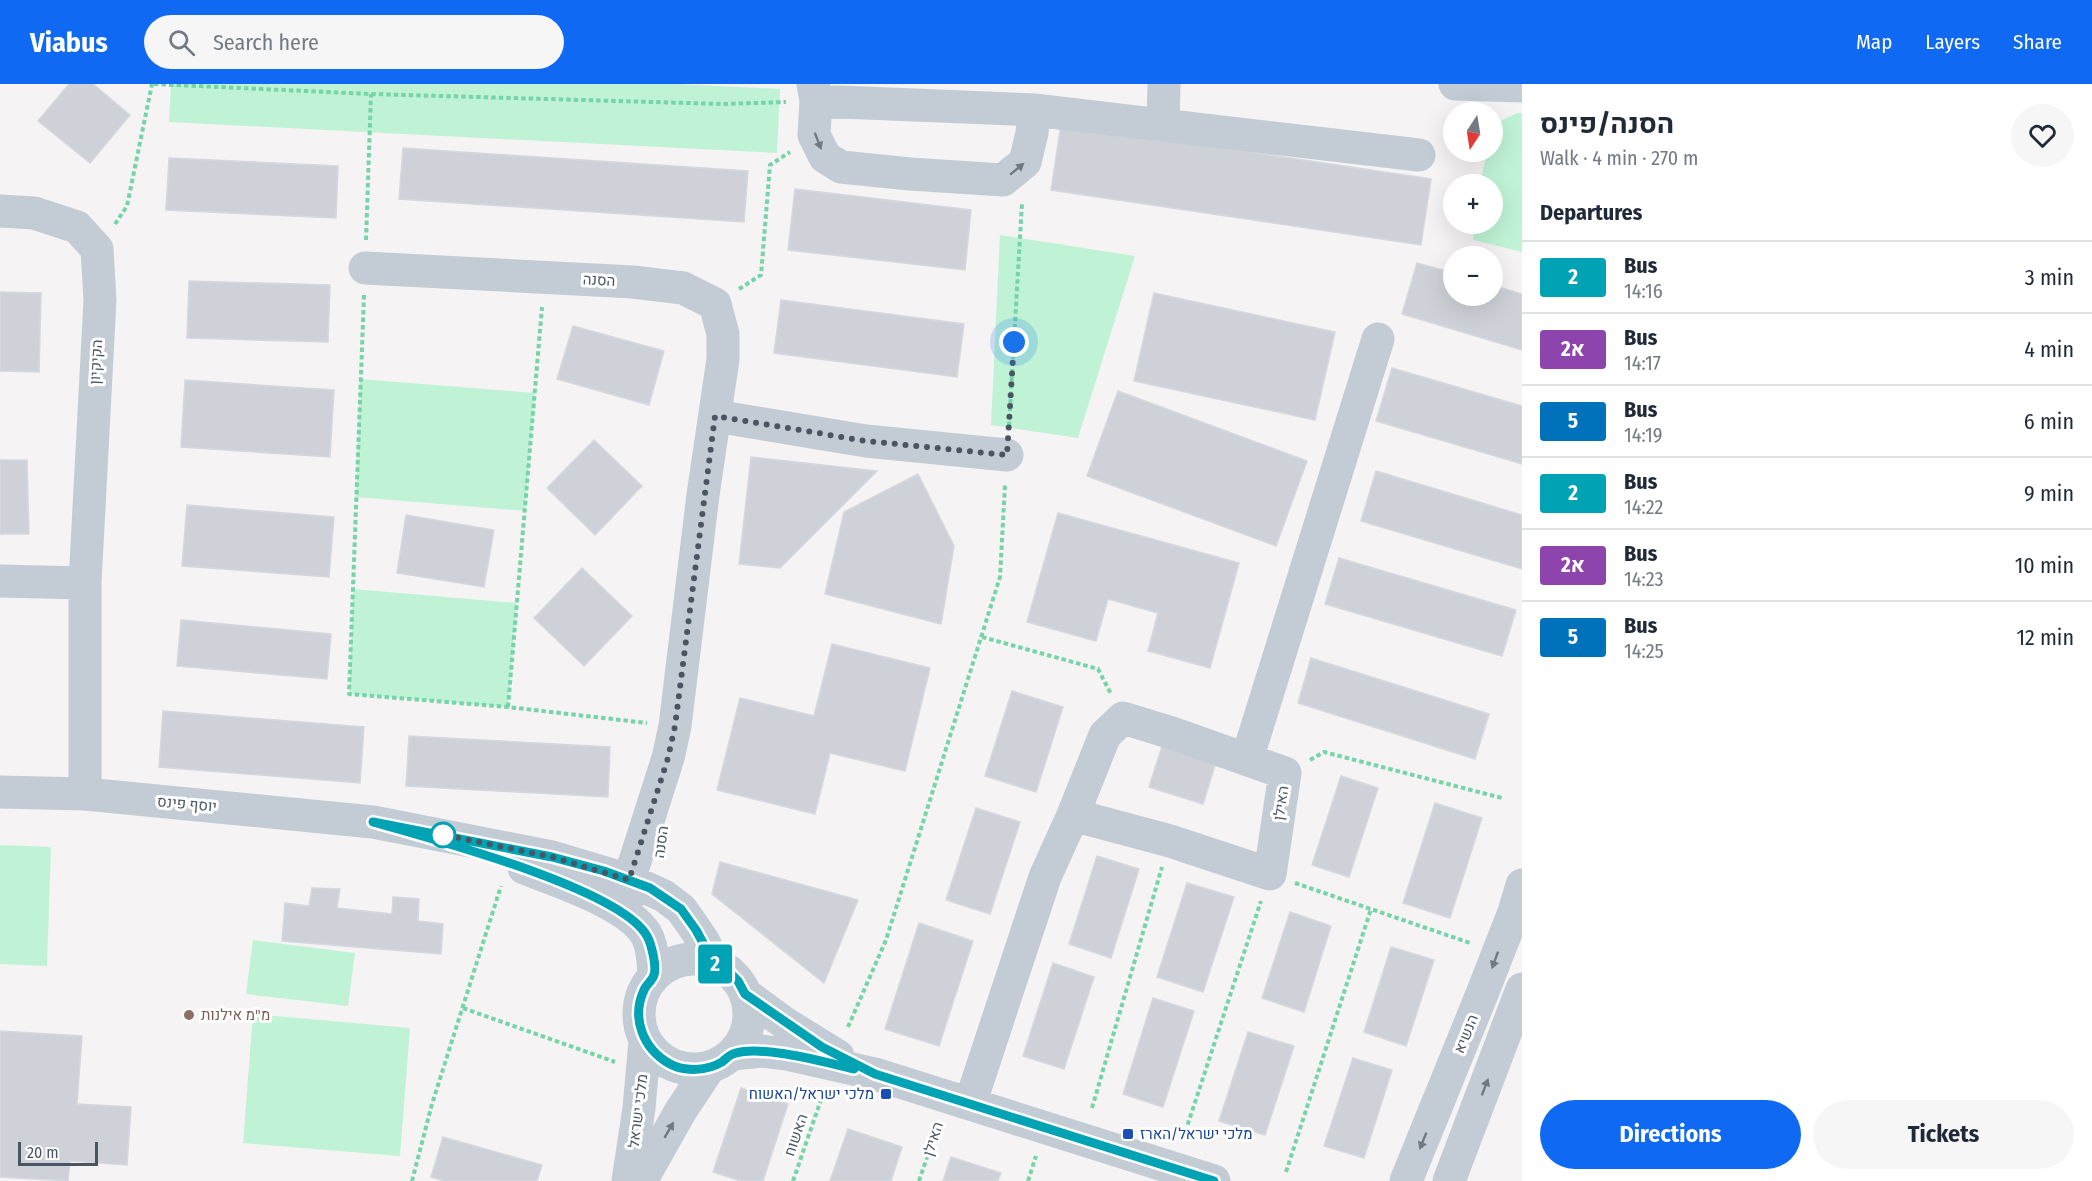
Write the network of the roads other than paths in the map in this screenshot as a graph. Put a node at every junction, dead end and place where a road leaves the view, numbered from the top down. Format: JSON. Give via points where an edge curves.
{"nodes":[{"id":1,"x":1164,"y":84,"type":"edge"},
{"id":2,"x":1455,"y":84,"type":"edge"},
{"id":3,"x":1522,"y":86,"type":"edge"},
{"id":4,"x":815,"y":92,"type":"edge"},
{"id":5,"x":1034,"y":110,"type":"junction"},
{"id":6,"x":1163,"y":124,"type":"junction"},
{"id":7,"x":1419,"y":155,"type":"dead end"},
{"id":8,"x":0,"y":211,"type":"edge"},
{"id":9,"x":364,"y":267,"type":"road end"},
{"id":10,"x":1378,"y":339,"type":"dead end"},
{"id":11,"x":715,"y":416,"type":"junction"},
{"id":12,"x":1007,"y":455,"type":"road end"},
{"id":13,"x":0,"y":581,"type":"edge"},
{"id":14,"x":85,"y":583,"type":"junction"},
{"id":15,"x":1247,"y":759,"type":"junction"},
{"id":16,"x":0,"y":792,"type":"edge"},
{"id":17,"x":85,"y":794,"type":"junction"},
{"id":18,"x":1073,"y":815,"type":"junction"},
{"id":19,"x":373,"y":822,"type":"junction"},
{"id":20,"x":640,"y":884,"type":"junction"},
{"id":21,"x":1520,"y":907,"type":"edge"},
{"id":22,"x":625,"y":913,"type":"junction"},
{"id":23,"x":714,"y":963,"type":"junction"},
{"id":24,"x":654,"y":975,"type":"junction"},
{"id":25,"x":1522,"y":989,"type":"edge"},
{"id":26,"x":745,"y":994,"type":"junction"},
{"id":27,"x":644,"y":1056,"type":"junction"},
{"id":28,"x":721,"y":1061,"type":"junction"},
{"id":29,"x":875,"y":1074,"type":"junction"},
{"id":30,"x":959,"y":1100,"type":"junction"},
{"id":31,"x":628,"y":1181,"type":"edge"},
{"id":32,"x":641,"y":1181,"type":"edge"},
{"id":33,"x":1214,"y":1181,"type":"edge"},
{"id":34,"x":1406,"y":1181,"type":"edge"},
{"id":35,"x":1449,"y":1181,"type":"edge"}],
"edges":[{"from":1,"to":6,"type":"street"},
{"from":2,"to":3,"type":"street"},
{"from":4,"to":5,"type":"street"},
{"from":4,"to":5,"type":"street","one_way":true,"via":[[814,135],[825,157],[841,167],[910,174],[1003,180],[1025,162]]},
{"from":5,"to":6,"type":"street"},
{"from":6,"to":7,"type":"street"},
{"from":8,"to":14,"type":"street","name":"הקיקיון","via":[[34,213],[77,226],[97,249],[100,300]]},
{"from":9,"to":11,"type":"street","name":"הסנה","via":[[683,288],[715,304],[723,334]]},
{"from":10,"to":15,"type":"street"},
{"from":11,"to":12,"type":"street","via":[[866,441]]},
{"from":11,"to":20,"type":"street","name":"הסנה","via":[[668,758],[663,840]]},
{"from":13,"to":14,"type":"street"},
{"from":14,"to":17,"type":"street","name":"הקיקיון"},
{"from":15,"to":18,"type":"street","name":"האילן","via":[[1123,718],[1105,735]]},
{"from":15,"to":18,"type":"street","name":"האילן","via":[[1285,773],[1270,874]]},
{"from":16,"to":17,"type":"street","name":"יוסף פינס"},
{"from":17,"to":19,"type":"street","name":"יוסף פינס"},
{"from":18,"to":30,"type":"street"},
{"from":19,"to":20,"type":"street","name":"יוסף פינס","via":[[552,857]]},
{"from":19,"to":22,"type":"street","name":"יוסף פינס","via":[[508,862]]},
{"from":20,"to":22,"type":"street","name":"הסנה"},
{"from":20,"to":23,"type":"street","name":"יוסף פינס","via":[[681,909]]},
{"from":21,"to":34,"type":"street","name":"הנשיא","one_way":true},
{"from":22,"to":24,"type":"street","name":"יוסף פינס","via":[[647,937],[653,953]]},
{"from":23,"to":24,"type":"street","via":[[682,960]]},
{"from":23,"to":26,"type":"street","via":[[733,975]]},
{"from":24,"to":27,"type":"street","via":[[644,989],[639,1007]]},
{"from":35,"to":25,"type":"street","one_way":true},
{"from":26,"to":28,"type":"street","via":[[748,1026],[742,1041]]},
{"from":26,"to":29,"type":"street","via":[[822,1047]]},
{"from":27,"to":28,"type":"street","via":[[657,1056],[690,1070]]},
{"from":27,"to":31,"type":"street","name":"מלכי ישראל"},
{"from":28,"to":29,"type":"street","via":[[762,1051]]},
{"from":32,"to":28,"type":"street","name":"מלכי ישראל","one_way":true,"via":[[680,1112]]},
{"from":29,"to":30,"type":"street"},
{"from":30,"to":33,"type":"street"}]}
